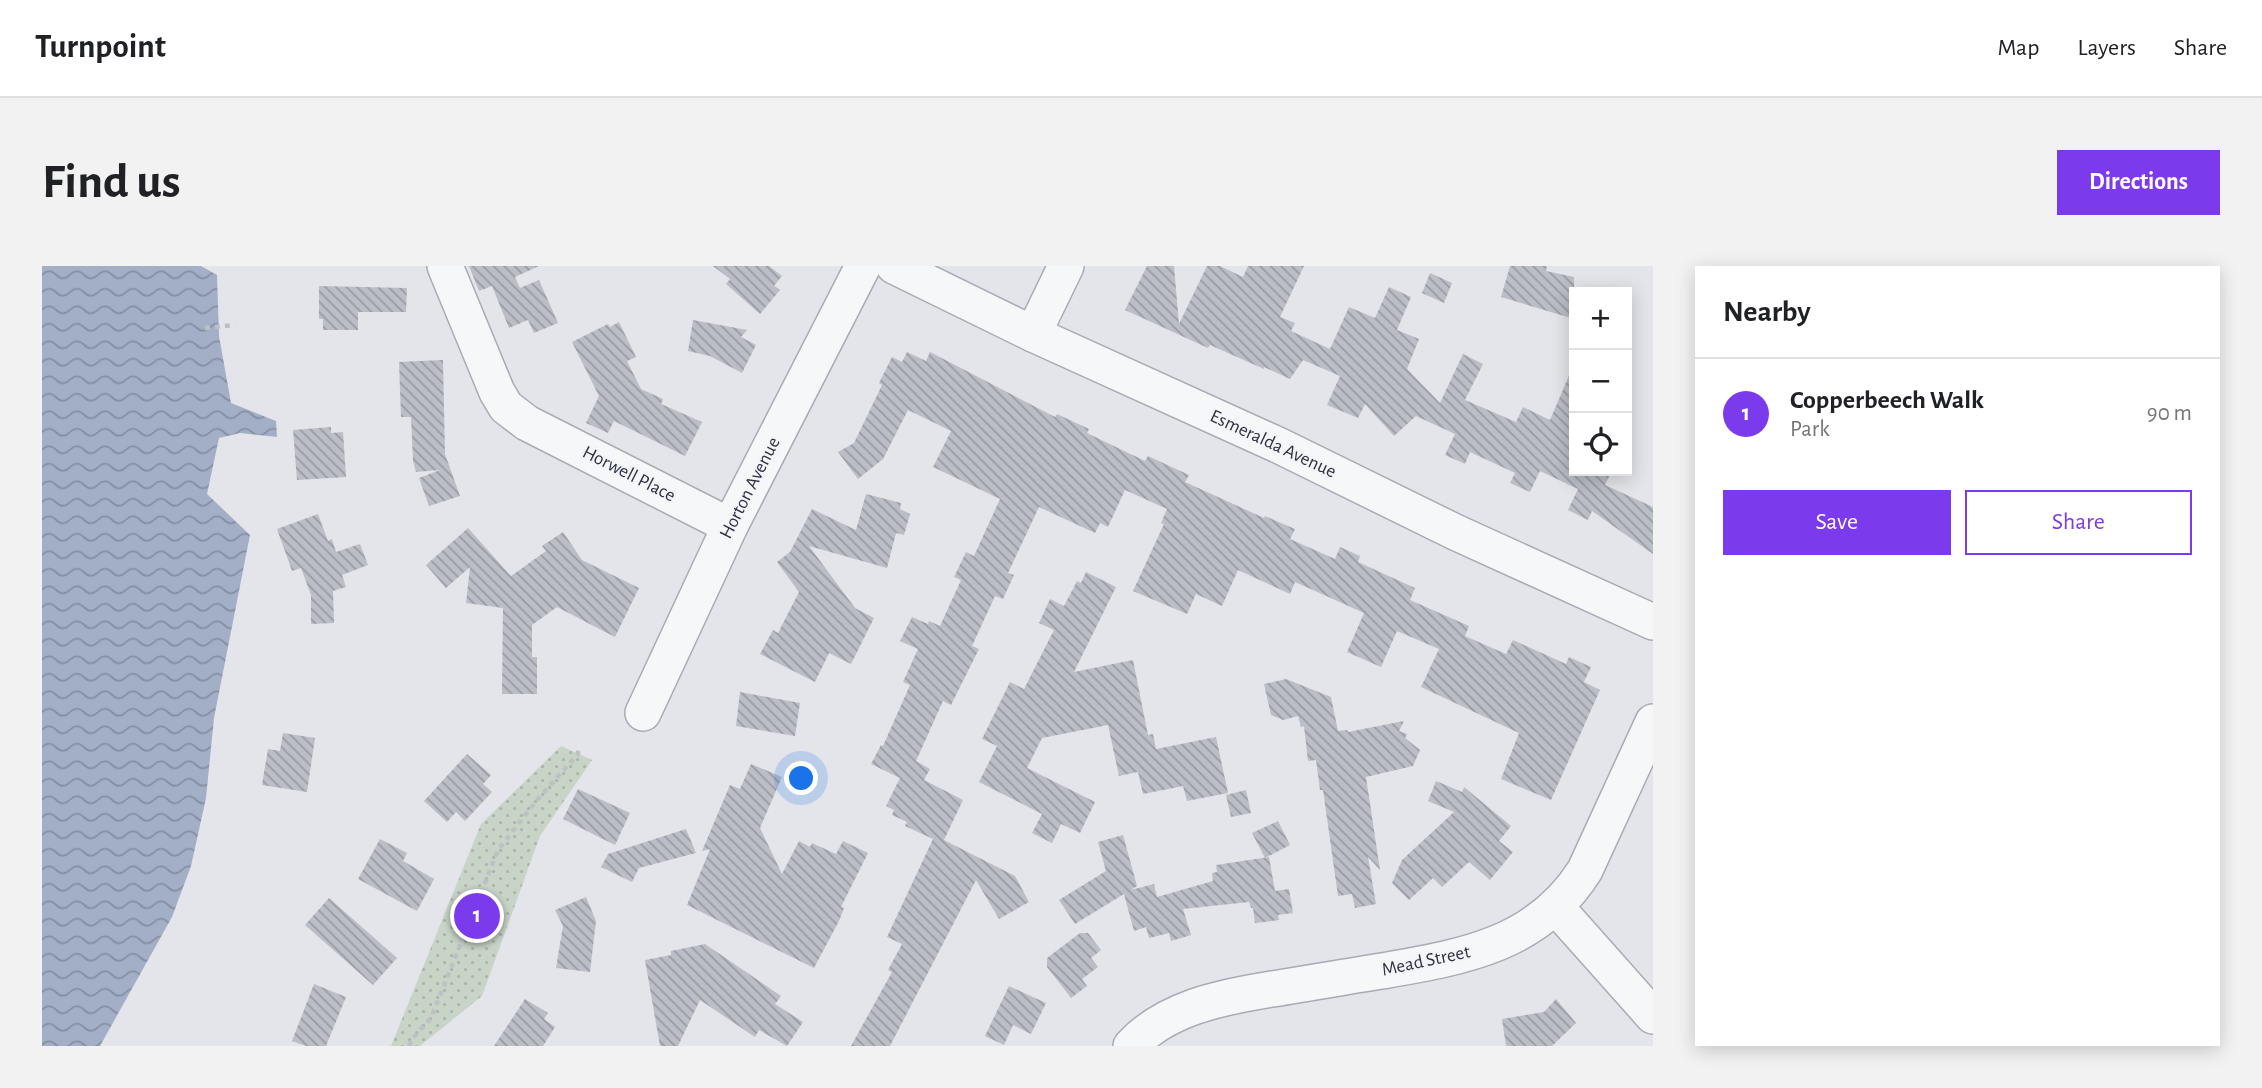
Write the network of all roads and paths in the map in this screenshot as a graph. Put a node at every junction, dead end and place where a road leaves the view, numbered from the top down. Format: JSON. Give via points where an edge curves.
{"nodes":[{"id":1,"x":445,"y":266,"type":"edge"},
{"id":2,"x":863,"y":266,"type":"edge"},
{"id":3,"x":894,"y":266,"type":"edge"},
{"id":4,"x":1066,"y":266,"type":"edge"},
{"id":5,"x":235,"y":325,"type":"dead end"},
{"id":6,"x":205,"y":328,"type":"dead end"},
{"id":7,"x":1033,"y":334,"type":"junction"},
{"id":8,"x":730,"y":526,"type":"junction"},
{"id":9,"x":1653,"y":622,"type":"edge"},
{"id":10,"x":643,"y":713,"type":"dead end"},
{"id":11,"x":1653,"y":722,"type":"edge"},
{"id":12,"x":580,"y":748,"type":"dead end"},
{"id":13,"x":1556,"y":908,"type":"junction"},
{"id":14,"x":1653,"y":1016,"type":"edge"},
{"id":15,"x":409,"y":1046,"type":"edge"},
{"id":16,"x":1131,"y":1046,"type":"edge"}],
"edges":[{"from":1,"to":8,"type":"street","name":"Horwell Place","via":[[506,407],[527,423]]},
{"from":2,"to":8,"type":"street","name":"Horton Avenue"},
{"from":3,"to":7,"type":"street","name":"Esmeralda Avenue"},
{"from":4,"to":7,"type":"street"},
{"from":5,"to":6,"type":"path"},
{"from":7,"to":9,"type":"street","name":"Esmeralda Avenue"},
{"from":8,"to":10,"type":"street","name":"Horton Avenue"},
{"from":11,"to":13,"type":"street","name":"Mead Street","via":[[1585,870]]},
{"from":12,"to":15,"type":"path","via":[[498,850],[431,1018]]},
{"from":13,"to":14,"type":"street"},
{"from":13,"to":16,"type":"street","name":"Mead Street","via":[[1498,943],[1452,959],[1198,1005],[1142,1033]]}]}
